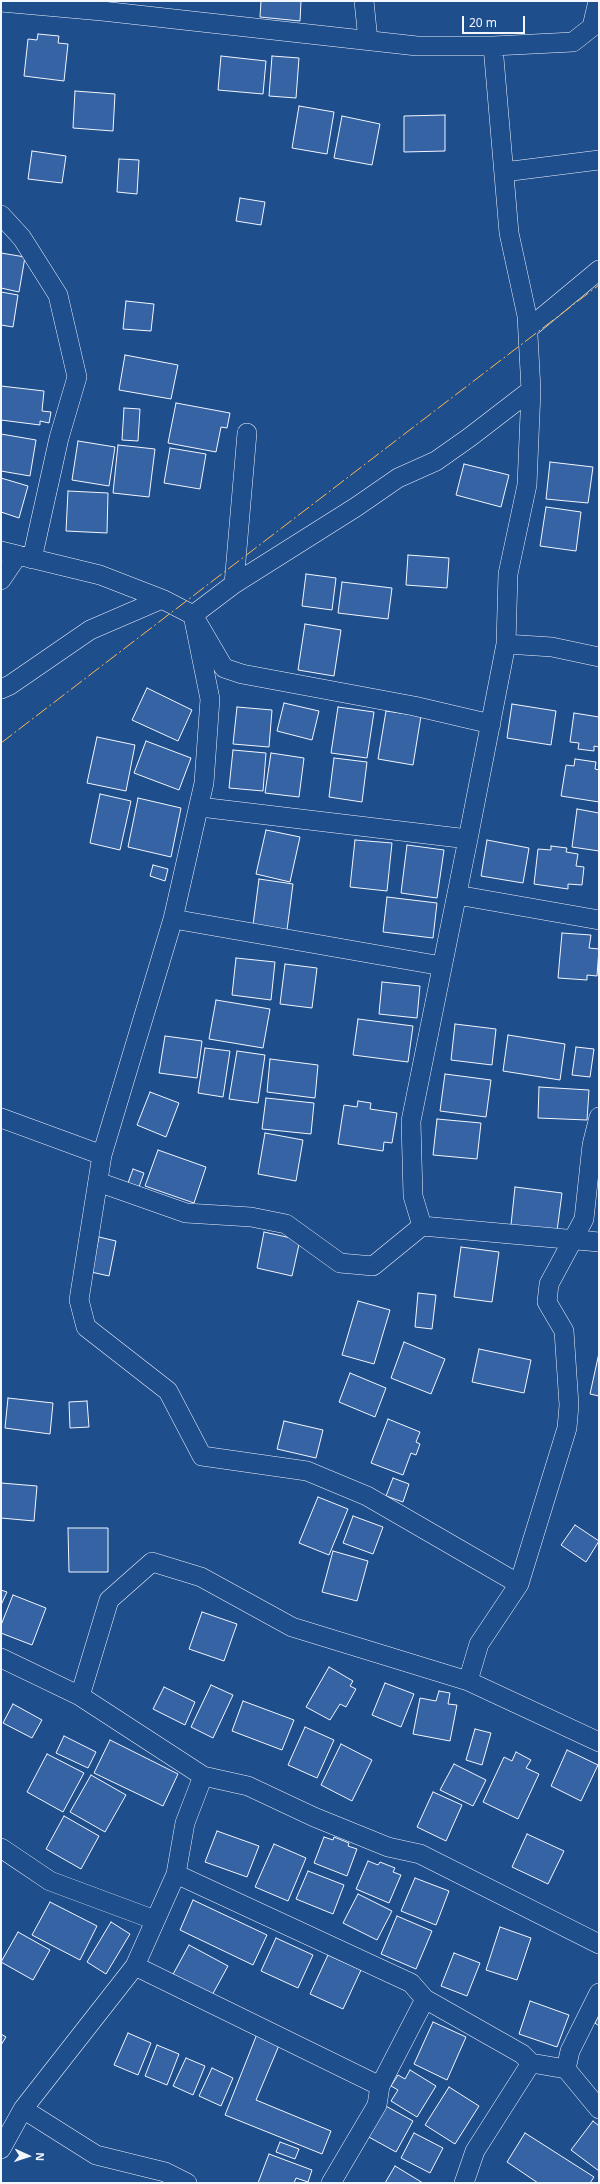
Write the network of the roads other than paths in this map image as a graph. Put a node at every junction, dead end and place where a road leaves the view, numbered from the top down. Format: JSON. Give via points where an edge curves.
{"nodes":[{"id":1,"x":364,"y":1,"type":"edge"},
{"id":2,"x":598,"y":1,"type":"edge"},
{"id":3,"x":1,"y":2,"type":"edge"},
{"id":4,"x":144,"y":8,"type":"edge"},
{"id":5,"x":368,"y":40,"type":"junction"},
{"id":6,"x":493,"y":46,"type":"junction"},
{"id":7,"x":599,"y":160,"type":"edge"},
{"id":8,"x":504,"y":172,"type":"junction"},
{"id":9,"x":1,"y":216,"type":"edge"},
{"id":10,"x":599,"y":270,"type":"edge"},
{"id":11,"x":528,"y":329,"type":"junction"},
{"id":12,"x":531,"y":390,"type":"junction"},
{"id":13,"x":247,"y":433,"type":"dead end"},
{"id":14,"x":17,"y":555,"type":"edge"},
{"id":15,"x":1,"y":580,"type":"edge"},
{"id":16,"x":234,"y":584,"type":"junction"},
{"id":17,"x":162,"y":599,"type":"junction"},
{"id":18,"x":193,"y":616,"type":"junction"},
{"id":19,"x":506,"y":644,"type":"junction"},
{"id":20,"x":599,"y":657,"type":"edge"},
{"id":21,"x":1,"y":689,"type":"edge"},
{"id":22,"x":491,"y":724,"type":"junction"},
{"id":23,"x":200,"y":807,"type":"junction"},
{"id":24,"x":468,"y":839,"type":"junction"},
{"id":25,"x":457,"y":895,"type":"junction"},
{"id":26,"x":173,"y":920,"type":"junction"},
{"id":27,"x":599,"y":920,"type":"edge"},
{"id":28,"x":442,"y":966,"type":"junction"},
{"id":29,"x":599,"y":1117,"type":"edge"},
{"id":30,"x":1,"y":1118,"type":"edge"},
{"id":31,"x":102,"y":1155,"type":"junction"},
{"id":32,"x":98,"y":1182,"type":"junction"},
{"id":33,"x":422,"y":1226,"type":"junction"},
{"id":34,"x":574,"y":1240,"type":"junction"},
{"id":35,"x":599,"y":1242,"type":"edge"},
{"id":36,"x":519,"y":1584,"type":"junction"},
{"id":37,"x":1,"y":1658,"type":"edge"},
{"id":38,"x":468,"y":1681,"type":"junction"},
{"id":39,"x":80,"y":1696,"type":"junction"},
{"id":40,"x":599,"y":1742,"type":"edge"},
{"id":41,"x":203,"y":1776,"type":"junction"},
{"id":42,"x":1,"y":1848,"type":"edge"},
{"id":43,"x":176,"y":1874,"type":"junction"},
{"id":44,"x":155,"y":1920,"type":"junction"},
{"id":45,"x":599,"y":1944,"type":"edge"},
{"id":46,"x":135,"y":1966,"type":"junction"},
{"id":47,"x":599,"y":1993,"type":"edge"},
{"id":48,"x":424,"y":1999,"type":"junction"},
{"id":49,"x":531,"y":2063,"type":"junction"},
{"id":50,"x":566,"y":2068,"type":"junction"},
{"id":51,"x":380,"y":2086,"type":"junction"},
{"id":52,"x":23,"y":2109,"type":"junction"},
{"id":53,"x":599,"y":2109,"type":"edge"},
{"id":54,"x":1,"y":2148,"type":"edge"},
{"id":55,"x":187,"y":2183,"type":"edge"},
{"id":56,"x":331,"y":2183,"type":"edge"},
{"id":57,"x":464,"y":2183,"type":"edge"}],
"edges":[{"from":1,"to":5,"type":"street"},
{"from":2,"to":6,"type":"street","via":[[592,27],[573,42]]},
{"from":3,"to":4,"type":"street"},
{"from":4,"to":5,"type":"street"},
{"from":5,"to":6,"type":"street","via":[[417,46]]},
{"from":6,"to":8,"type":"street"},
{"from":7,"to":8,"type":"street"},
{"from":8,"to":11,"type":"street","via":[[509,234]]},
{"from":9,"to":14,"type":"street","via":[[22,238],[58,295],[76,377],[59,438]]},
{"from":10,"to":11,"type":"street"},
{"from":11,"to":12,"type":"street"},
{"from":12,"to":16,"type":"street","via":[[436,461],[398,478]]},
{"from":12,"to":19,"type":"street","via":[[527,485],[508,574]]},
{"from":13,"to":16,"type":"street"},
{"from":14,"to":15,"type":"street"},
{"from":14,"to":17,"type":"street","via":[[100,575]]},
{"from":16,"to":18,"type":"street"},
{"from":17,"to":18,"type":"street"},
{"from":17,"to":21,"type":"street","via":[[90,630]]},
{"from":18,"to":22,"type":"street","via":[[224,668],[242,674],[414,706]]},
{"from":18,"to":23,"type":"street","via":[[210,699]]},
{"from":19,"to":20,"type":"street","via":[[552,646]]},
{"from":19,"to":22,"type":"street"},
{"from":22,"to":24,"type":"street"},
{"from":23,"to":24,"type":"street"},
{"from":23,"to":26,"type":"street"},
{"from":24,"to":25,"type":"street"},
{"from":25,"to":27,"type":"street"},
{"from":25,"to":28,"type":"street"},
{"from":26,"to":28,"type":"street"},
{"from":26,"to":31,"type":"street"},
{"from":28,"to":33,"type":"street","via":[[411,1122],[413,1196]]},
{"from":29,"to":34,"type":"street","via":[[592,1145],[584,1218]]},
{"from":30,"to":31,"type":"street"},
{"from":31,"to":32,"type":"street"},
{"from":32,"to":33,"type":"street","via":[[186,1213],[251,1217],[286,1224],[340,1263],[373,1266]]},
{"from":32,"to":36,"type":"street","via":[[79,1300],[86,1327],[168,1392],[202,1456],[307,1471],[367,1496]]},
{"from":33,"to":34,"type":"street"},
{"from":34,"to":35,"type":"street"},
{"from":34,"to":36,"type":"street","via":[[549,1284],[547,1302],[564,1331],[569,1405],[567,1428]]},
{"from":36,"to":38,"type":"street","via":[[479,1644]]},
{"from":37,"to":39,"type":"street"},
{"from":38,"to":39,"type":"street","via":[[292,1627],[201,1577],[152,1562],[109,1600]]},
{"from":38,"to":40,"type":"street"},
{"from":39,"to":41,"type":"street"},
{"from":41,"to":43,"type":"street","via":[[185,1824]]},
{"from":41,"to":45,"type":"street","via":[[248,1786],[314,1817],[388,1847],[420,1854]]},
{"from":42,"to":44,"type":"street","via":[[50,1881]]},
{"from":43,"to":44,"type":"street"},
{"from":43,"to":48,"type":"street","via":[[411,1983]]},
{"from":44,"to":46,"type":"street"},
{"from":46,"to":51,"type":"street"},
{"from":46,"to":52,"type":"street"},
{"from":47,"to":50,"type":"street","via":[[570,2051]]},
{"from":48,"to":49,"type":"street","via":[[522,2054]]},
{"from":48,"to":51,"type":"street"},
{"from":49,"to":50,"type":"street"},
{"from":49,"to":57,"type":"street","via":[[475,2151]]},
{"from":50,"to":53,"type":"street"},
{"from":51,"to":56,"type":"street","via":[[377,2105]]},
{"from":52,"to":54,"type":"street"},
{"from":52,"to":55,"type":"street","via":[[96,2155],[165,2172]]}]}
